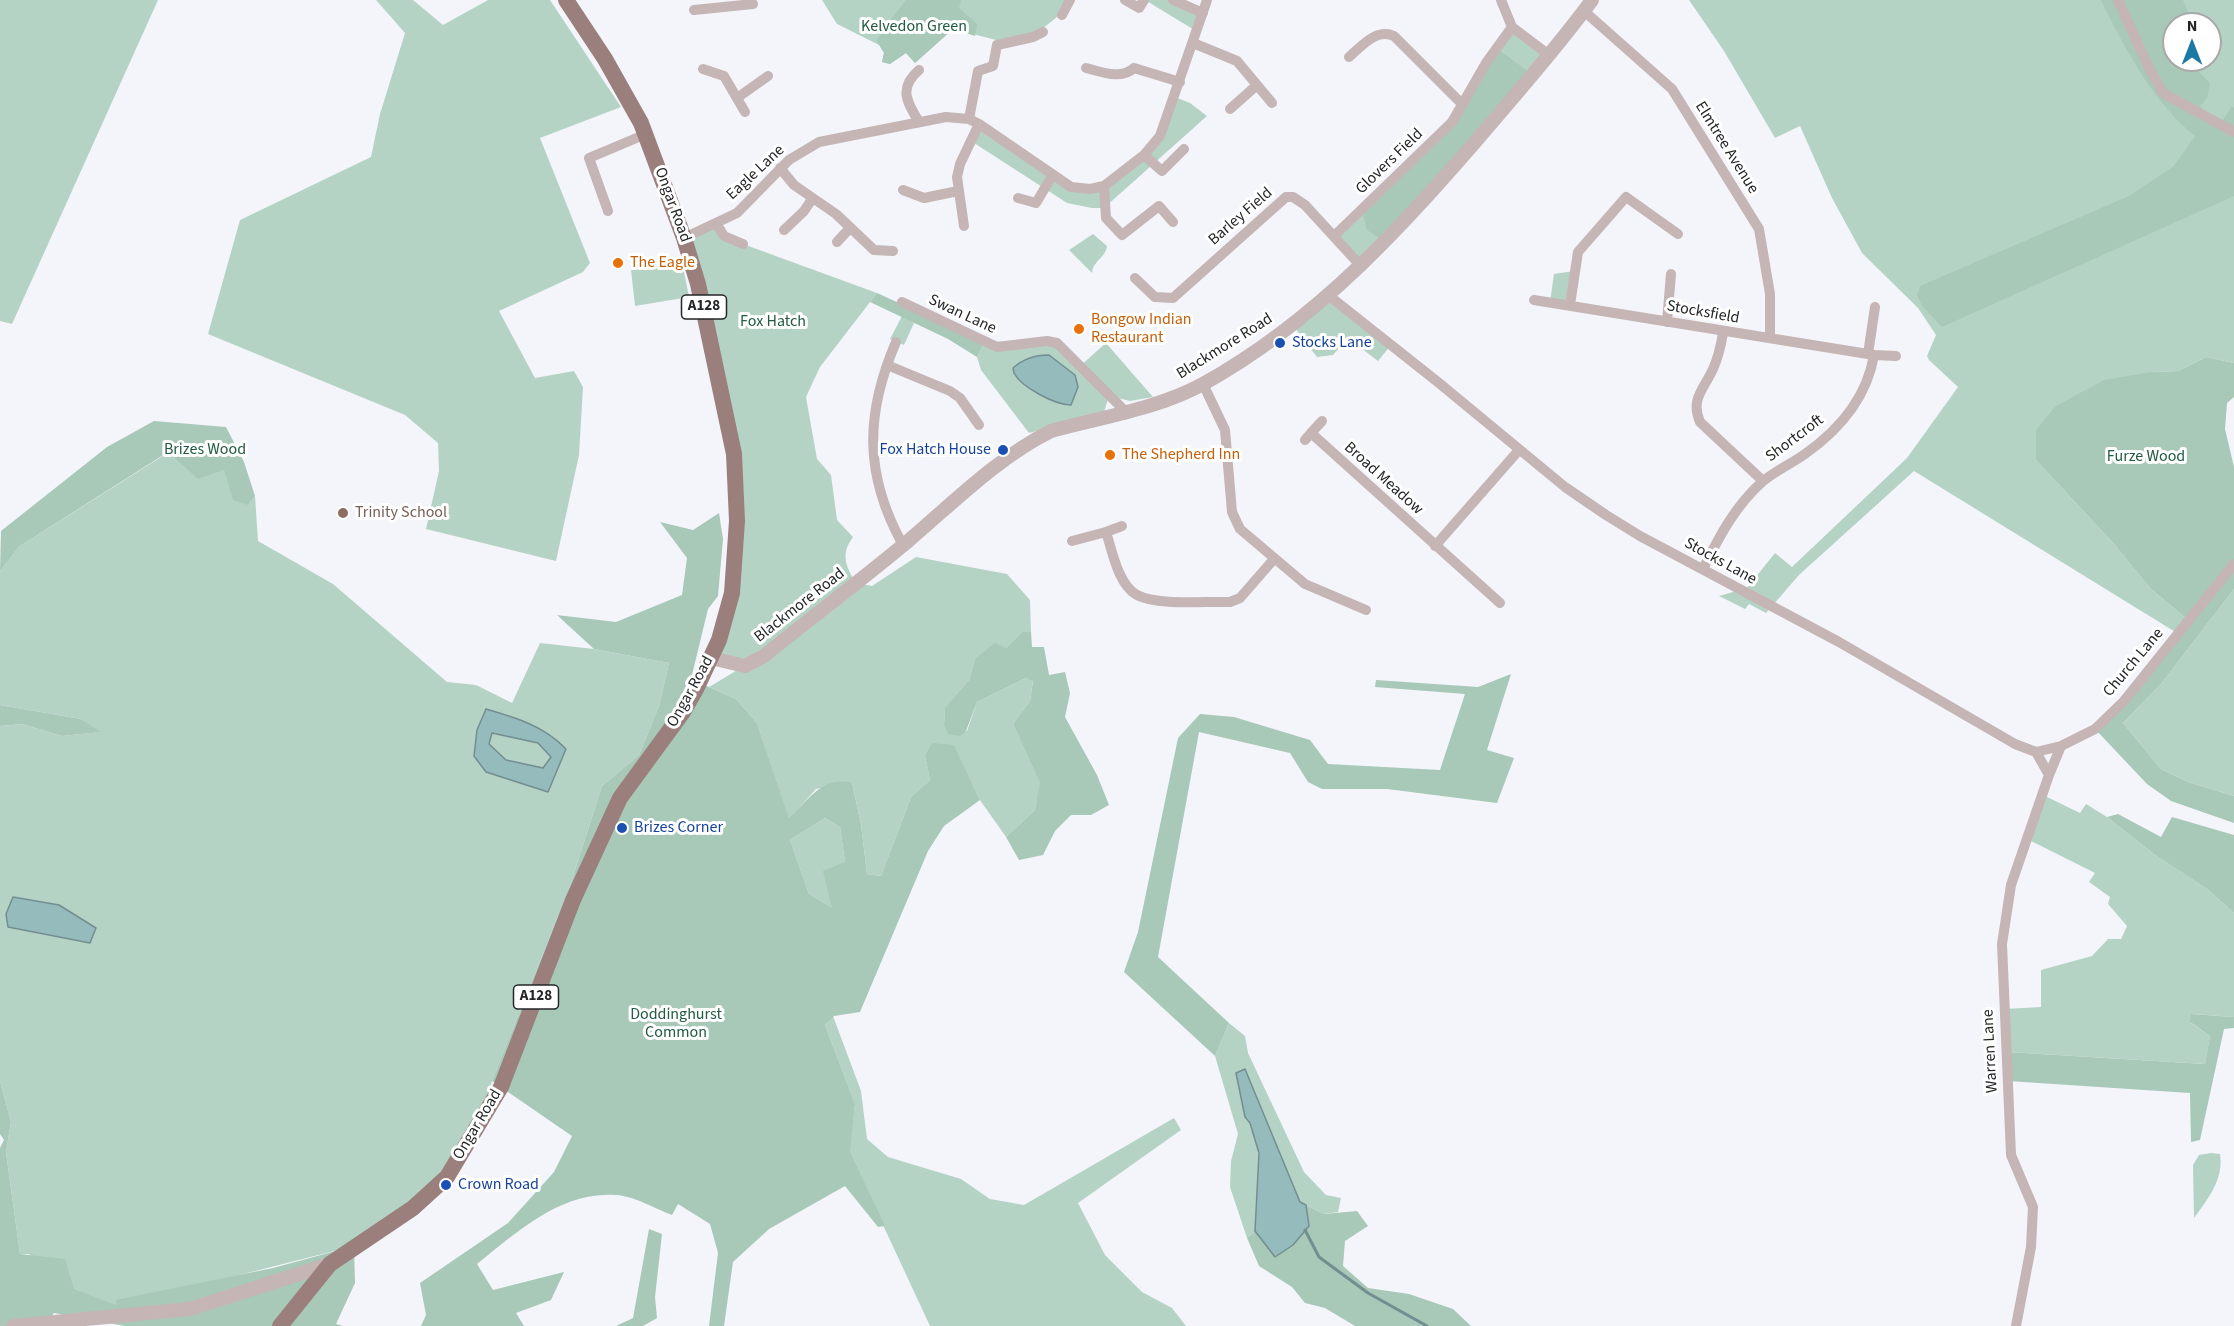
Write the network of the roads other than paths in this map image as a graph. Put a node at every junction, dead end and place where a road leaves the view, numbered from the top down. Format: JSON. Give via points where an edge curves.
{"nodes":[{"id":1,"x":566,"y":0,"type":"edge"},
{"id":2,"x":1070,"y":0,"type":"edge"},
{"id":3,"x":1125,"y":0,"type":"edge"},
{"id":4,"x":1144,"y":0,"type":"edge"},
{"id":5,"x":1173,"y":0,"type":"edge"},
{"id":6,"x":1207,"y":0,"type":"edge"},
{"id":7,"x":1501,"y":0,"type":"edge"},
{"id":8,"x":2118,"y":0,"type":"edge"},
{"id":9,"x":753,"y":4,"type":"dead end"},
{"id":10,"x":1588,"y":6,"type":"edge"},
{"id":11,"x":694,"y":10,"type":"dead end"},
{"id":12,"x":1203,"y":13,"type":"junction"},
{"id":13,"x":1062,"y":15,"type":"dead end"},
{"id":14,"x":1512,"y":27,"type":"junction"},
{"id":15,"x":1043,"y":32,"type":"dead end"},
{"id":16,"x":1193,"y":43,"type":"junction"},
{"id":17,"x":1549,"y":55,"type":"junction"},
{"id":18,"x":1349,"y":57,"type":"dead end"},
{"id":19,"x":1086,"y":68,"type":"dead end"},
{"id":20,"x":703,"y":69,"type":"dead end"},
{"id":21,"x":919,"y":70,"type":"dead end"},
{"id":22,"x":768,"y":76,"type":"dead end"},
{"id":23,"x":1180,"y":82,"type":"junction"},
{"id":24,"x":1257,"y":85,"type":"junction"},
{"id":25,"x":737,"y":98,"type":"junction"},
{"id":26,"x":1272,"y":103,"type":"dead end"},
{"id":27,"x":1462,"y":104,"type":"junction"},
{"id":28,"x":1230,"y":109,"type":"dead end"},
{"id":29,"x":745,"y":112,"type":"dead end"},
{"id":30,"x":974,"y":121,"type":"junction"},
{"id":31,"x":919,"y":122,"type":"junction"},
{"id":32,"x":2234,"y":132,"type":"edge"},
{"id":33,"x":646,"y":134,"type":"junction"},
{"id":34,"x":1184,"y":149,"type":"dead end"},
{"id":35,"x":1144,"y":154,"type":"junction"},
{"id":36,"x":780,"y":168,"type":"junction"},
{"id":37,"x":1048,"y":173,"type":"junction"},
{"id":38,"x":1104,"y":186,"type":"junction"},
{"id":39,"x":903,"y":190,"type":"dead end"},
{"id":40,"x":958,"y":191,"type":"junction"},
{"id":41,"x":1018,"y":198,"type":"dead end"},
{"id":42,"x":812,"y":199,"type":"junction"},
{"id":43,"x":608,"y":211,"type":"dead end"},
{"id":44,"x":1173,"y":222,"type":"dead end"},
{"id":45,"x":717,"y":223,"type":"junction"},
{"id":46,"x":964,"y":226,"type":"dead end"},
{"id":47,"x":850,"y":228,"type":"junction"},
{"id":48,"x":784,"y":230,"type":"dead end"},
{"id":49,"x":1678,"y":234,"type":"dead end"},
{"id":50,"x":1334,"y":236,"type":"junction"},
{"id":51,"x":684,"y":238,"type":"junction"},
{"id":52,"x":837,"y":242,"type":"dead end"},
{"id":53,"x":743,"y":244,"type":"dead end"},
{"id":54,"x":893,"y":251,"type":"dead end"},
{"id":55,"x":1360,"y":265,"type":"junction"},
{"id":56,"x":1671,"y":274,"type":"dead end"},
{"id":57,"x":1135,"y":278,"type":"dead end"},
{"id":58,"x":1328,"y":295,"type":"junction"},
{"id":59,"x":1534,"y":300,"type":"dead end"},
{"id":60,"x":902,"y":302,"type":"dead end"},
{"id":61,"x":1570,"y":305,"type":"junction"},
{"id":62,"x":1875,"y":307,"type":"dead end"},
{"id":63,"x":1667,"y":322,"type":"junction"},
{"id":64,"x":1723,"y":333,"type":"junction"},
{"id":65,"x":1770,"y":338,"type":"junction"},
{"id":66,"x":896,"y":342,"type":"dead end"},
{"id":67,"x":1871,"y":355,"type":"junction"},
{"id":68,"x":1896,"y":356,"type":"dead end"},
{"id":69,"x":886,"y":365,"type":"junction"},
{"id":70,"x":1203,"y":384,"type":"junction"},
{"id":71,"x":1126,"y":412,"type":"junction"},
{"id":72,"x":1322,"y":421,"type":"dead end"},
{"id":73,"x":979,"y":425,"type":"dead end"},
{"id":74,"x":1519,"y":450,"type":"junction"},
{"id":75,"x":1763,"y":481,"type":"junction"},
{"id":76,"x":1122,"y":526,"type":"dead end"},
{"id":77,"x":1106,"y":532,"type":"junction"},
{"id":78,"x":1072,"y":541,"type":"dead end"},
{"id":79,"x":903,"y":545,"type":"junction"},
{"id":80,"x":1436,"y":546,"type":"junction"},
{"id":81,"x":1274,"y":559,"type":"junction"},
{"id":82,"x":2234,"y":564,"type":"edge"},
{"id":83,"x":1703,"y":569,"type":"junction"},
{"id":84,"x":1500,"y":603,"type":"dead end"},
{"id":85,"x":1366,"y":610,"type":"dead end"},
{"id":86,"x":711,"y":658,"type":"junction"},
{"id":87,"x":2061,"y":746,"type":"junction"},
{"id":88,"x":2036,"y":752,"type":"junction"},
{"id":89,"x":2049,"y":775,"type":"junction"},
{"id":90,"x":330,"y":1264,"type":"junction"},
{"id":91,"x":293,"y":1276,"type":"junction"},
{"id":92,"x":304,"y":1295,"type":"junction"},
{"id":93,"x":13,"y":1326,"type":"edge"},
{"id":94,"x":280,"y":1326,"type":"edge"},
{"id":95,"x":2016,"y":1326,"type":"edge"}],
"edges":[{"from":1,"to":33,"type":"main road","name":"Ongar Road","number":"A128","via":[[605,59]]},
{"from":2,"to":13,"type":"street"},
{"from":3,"to":4,"type":"street","via":[[1139,8]]},
{"from":5,"to":12,"type":"street"},
{"from":6,"to":12,"type":"street"},
{"from":7,"to":14,"type":"street"},
{"from":8,"to":32,"type":"street","via":[[2163,93]]},
{"from":9,"to":11,"type":"street"},
{"from":10,"to":17,"type":"street","name":"Blackmore Road"},
{"from":10,"to":65,"type":"street","name":"Elmtree Avenue","via":[[1672,89],[1759,229],[1770,294]]},
{"from":12,"to":16,"type":"street"},
{"from":14,"to":17,"type":"street"},
{"from":14,"to":27,"type":"street","name":"Glovers Field"},
{"from":15,"to":30,"type":"street","via":[[1033,38],[997,45],[993,66],[978,71],[976,76]]},
{"from":16,"to":23,"type":"street"},
{"from":16,"to":24,"type":"street","via":[[1237,61]]},
{"from":17,"to":55,"type":"street","name":"Blackmore Road","via":[[1441,183]]},
{"from":18,"to":27,"type":"street","via":[[1369,39],[1388,33]]},
{"from":19,"to":23,"type":"street","via":[[1123,74],[1134,68]]},
{"from":20,"to":25,"type":"street","via":[[724,76]]},
{"from":21,"to":31,"type":"street","via":[[909,78],[905,98]]},
{"from":22,"to":25,"type":"street"},
{"from":23,"to":35,"type":"street","via":[[1160,136]]},
{"from":24,"to":26,"type":"street"},
{"from":24,"to":28,"type":"street"},
{"from":25,"to":29,"type":"street"},
{"from":27,"to":50,"type":"street","name":"Glovers Field","via":[[1452,122]]},
{"from":30,"to":31,"type":"street","name":"Eagle Lane","via":[[946,117]]},
{"from":30,"to":37,"type":"street"},
{"from":30,"to":40,"type":"street","via":[[960,164]]},
{"from":31,"to":36,"type":"street","name":"Eagle Lane","via":[[819,142]]},
{"from":33,"to":43,"type":"street","via":[[589,158]]},
{"from":33,"to":51,"type":"main road","name":"Ongar Road","number":"A128"},
{"from":34,"to":35,"type":"street","via":[[1162,171]]},
{"from":35,"to":38,"type":"street"},
{"from":36,"to":42,"type":"street"},
{"from":36,"to":45,"type":"street","name":"Eagle Lane","via":[[737,213]]},
{"from":37,"to":38,"type":"street","via":[[1071,187]]},
{"from":37,"to":41,"type":"street","via":[[1036,203]]},
{"from":38,"to":44,"type":"street","via":[[1106,218],[1122,235],[1159,206]]},
{"from":39,"to":40,"type":"street","via":[[924,198]]},
{"from":40,"to":46,"type":"street"},
{"from":42,"to":47,"type":"street"},
{"from":42,"to":48,"type":"street"},
{"from":45,"to":51,"type":"street","name":"Eagle Lane"},
{"from":45,"to":53,"type":"street","via":[[724,237]]},
{"from":47,"to":52,"type":"street"},
{"from":47,"to":54,"type":"street","via":[[874,250]]},
{"from":49,"to":61,"type":"street","via":[[1626,197],[1578,252]]},
{"from":50,"to":55,"type":"street","name":"Barley Field"},
{"from":50,"to":57,"type":"street","name":"Barley Field","via":[[1300,200],[1286,197],[1173,298],[1155,297]]},
{"from":51,"to":86,"type":"main road","name":"Ongar Road","number":"A128","via":[[727,413],[736,484],[732,593]]},
{"from":55,"to":58,"type":"street","name":"Blackmore Road"},
{"from":56,"to":63,"type":"street"},
{"from":58,"to":70,"type":"street","name":"Blackmore Road","via":[[1287,328]]},
{"from":58,"to":74,"type":"street","name":"Stocks Lane"},
{"from":59,"to":61,"type":"street","name":"Stocksfield"},
{"from":60,"to":71,"type":"street","name":"Swan Lane","via":[[997,347],[1057,343]]},
{"from":61,"to":63,"type":"street","name":"Stocksfield"},
{"from":62,"to":67,"type":"street"},
{"from":63,"to":64,"type":"street","name":"Stocksfield"},
{"from":64,"to":65,"type":"street","name":"Stocksfield"},
{"from":64,"to":75,"type":"street","name":"Shortcroft","via":[[1712,371],[1698,394],[1697,414],[1700,422]]},
{"from":65,"to":67,"type":"street","name":"Stocksfield"},
{"from":66,"to":69,"type":"street"},
{"from":67,"to":68,"type":"street","name":"Stocksfield"},
{"from":67,"to":75,"type":"street","name":"Shortcroft","via":[[1865,388],[1843,421],[1804,455]]},
{"from":69,"to":73,"type":"street","via":[[950,391],[960,398]]},
{"from":69,"to":79,"type":"street","via":[[876,398],[872,447],[880,494]]},
{"from":70,"to":71,"type":"street","name":"Blackmore Road"},
{"from":70,"to":81,"type":"street","via":[[1225,430],[1232,512],[1240,529]]},
{"from":71,"to":79,"type":"street","name":"Blackmore Road","via":[[1034,439],[1008,456]]},
{"from":72,"to":80,"type":"street","name":"Broad Meadow","via":[[1308,436]]},
{"from":74,"to":80,"type":"street"},
{"from":74,"to":83,"type":"street","name":"Stocks Lane","via":[[1606,515]]},
{"from":75,"to":83,"type":"street","name":"Shortcroft","via":[[1732,517]]},
{"from":76,"to":77,"type":"street"},
{"from":77,"to":78,"type":"street"},
{"from":77,"to":81,"type":"street","via":[[1125,582],[1136,594],[1157,600],[1230,602],[1240,598]]},
{"from":79,"to":86,"type":"street","name":"Blackmore Road","via":[[764,656],[745,666]]},
{"from":80,"to":84,"type":"street","name":"Broad Meadow"},
{"from":81,"to":85,"type":"street","via":[[1305,584]]},
{"from":82,"to":87,"type":"street","name":"Church Lane","via":[[2124,701],[2095,729]]},
{"from":83,"to":88,"type":"street","name":"Stocks Lane","via":[[2015,744]]},
{"from":86,"to":90,"type":"main road","name":"Ongar Road","number":"A128","via":[[684,712],[620,798],[573,900],[501,1087],[447,1177],[413,1208]]},
{"from":87,"to":88,"type":"street","name":"Church Lane"},
{"from":87,"to":89,"type":"street","name":"Warren Lane"},
{"from":88,"to":89,"type":"street"},
{"from":89,"to":95,"type":"street","name":"Warren Lane","via":[[2011,885],[2002,944],[2011,1155],[2033,1207],[2031,1246]]},
{"from":90,"to":91,"type":"street"},
{"from":90,"to":92,"type":"main road","name":"Ongar Road","number":"A128"},
{"from":91,"to":92,"type":"street"},
{"from":91,"to":93,"type":"street","via":[[190,1309]]},
{"from":92,"to":94,"type":"main road","name":"Ongar Road","number":"A128"}]}
